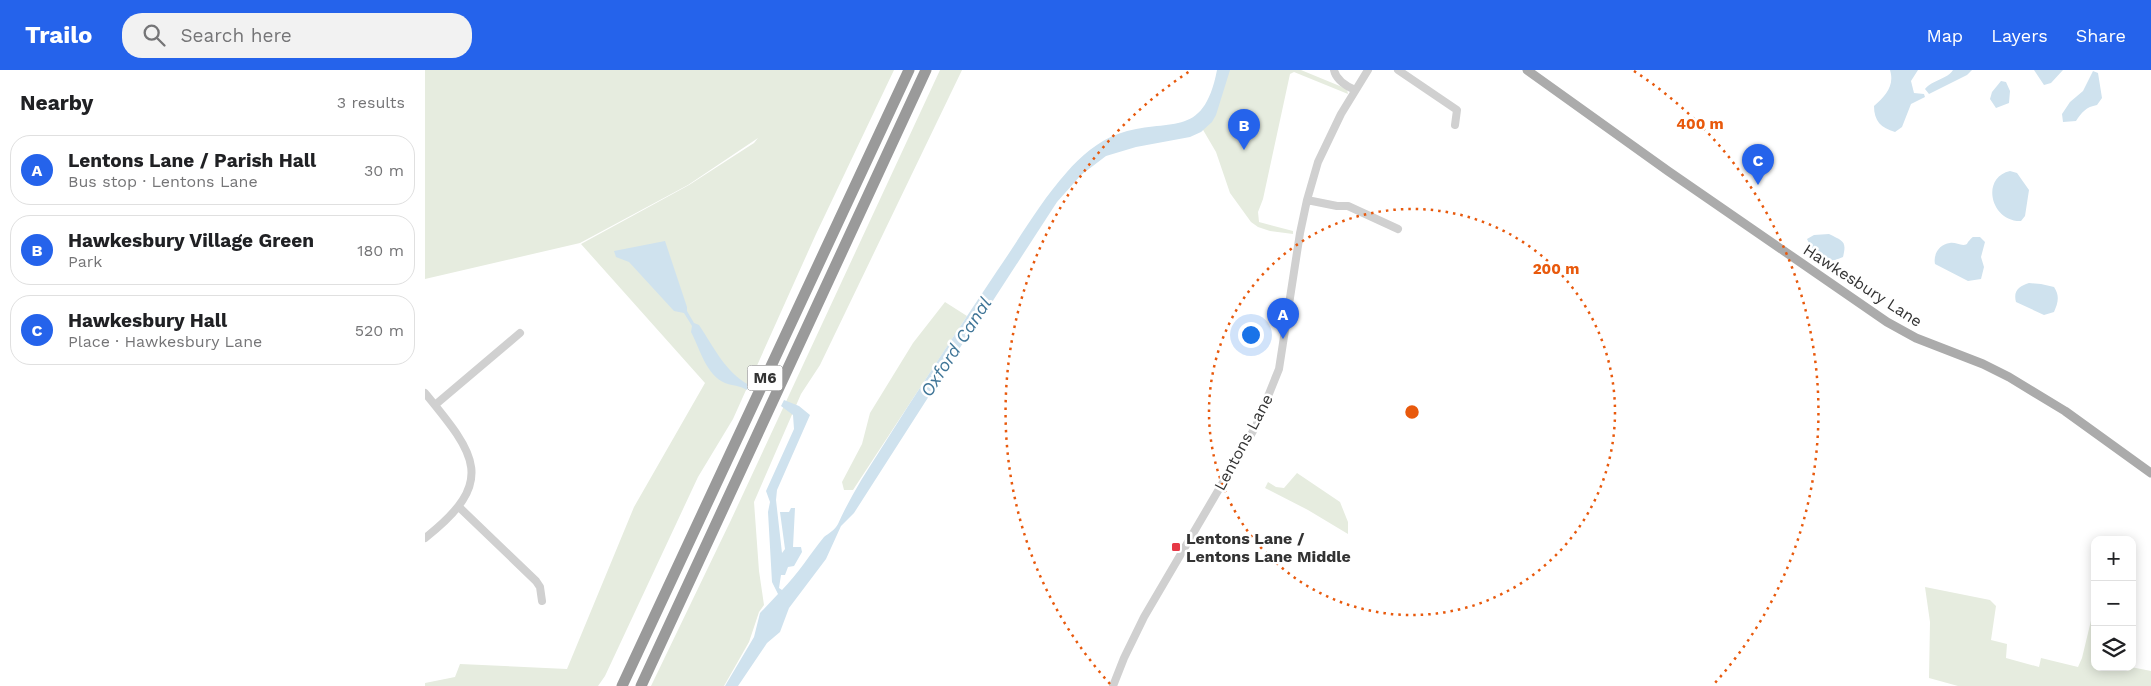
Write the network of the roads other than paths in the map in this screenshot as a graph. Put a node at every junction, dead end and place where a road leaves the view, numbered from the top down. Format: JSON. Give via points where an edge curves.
{"nodes":[{"id":1,"x":909,"y":70,"type":"edge"},
{"id":2,"x":926,"y":70,"type":"edge"},
{"id":3,"x":1334,"y":70,"type":"edge"},
{"id":4,"x":1368,"y":70,"type":"edge"},
{"id":5,"x":1398,"y":70,"type":"edge"},
{"id":6,"x":1527,"y":70,"type":"edge"},
{"id":7,"x":1355,"y":90,"type":"junction"},
{"id":8,"x":1455,"y":125,"type":"dead end"},
{"id":9,"x":1307,"y":200,"type":"junction"},
{"id":10,"x":1395,"y":229,"type":"dead end"},
{"id":11,"x":520,"y":333,"type":"dead end"},
{"id":12,"x":425,"y":393,"type":"edge"},
{"id":13,"x":435,"y":405,"type":"junction"},
{"id":14,"x":2151,"y":473,"type":"edge"},
{"id":15,"x":459,"y":506,"type":"junction"},
{"id":16,"x":425,"y":538,"type":"edge"},
{"id":17,"x":542,"y":601,"type":"dead end"},
{"id":18,"x":622,"y":686,"type":"edge"},
{"id":19,"x":641,"y":686,"type":"edge"},
{"id":20,"x":1113,"y":686,"type":"edge"}],
"edges":[{"from":1,"to":18,"type":"highway","number":"M6"},
{"from":2,"to":19,"type":"highway","number":"M6"},
{"from":3,"to":7,"type":"street","via":[[1335,76]]},
{"from":4,"to":7,"type":"street","name":"Lentons Lane"},
{"from":5,"to":8,"type":"street","via":[[1457,110]]},
{"from":6,"to":14,"type":"main road","name":"Hawkesbury Lane","via":[[1887,322],[1916,338],[2009,377],[2065,411]]},
{"from":7,"to":9,"type":"street","name":"Lentons Lane","via":[[1321,154]]},
{"from":9,"to":10,"type":"street","via":[[1348,206]]},
{"from":9,"to":20,"type":"street","name":"Lentons Lane","via":[[1279,370],[1256,426],[1144,617]]},
{"from":11,"to":13,"type":"street"},
{"from":12,"to":13,"type":"street"},
{"from":13,"to":15,"type":"street","via":[[466,448],[473,468],[471,486]]},
{"from":15,"to":16,"type":"street"},
{"from":15,"to":17,"type":"street","via":[[536,581]]}]}
